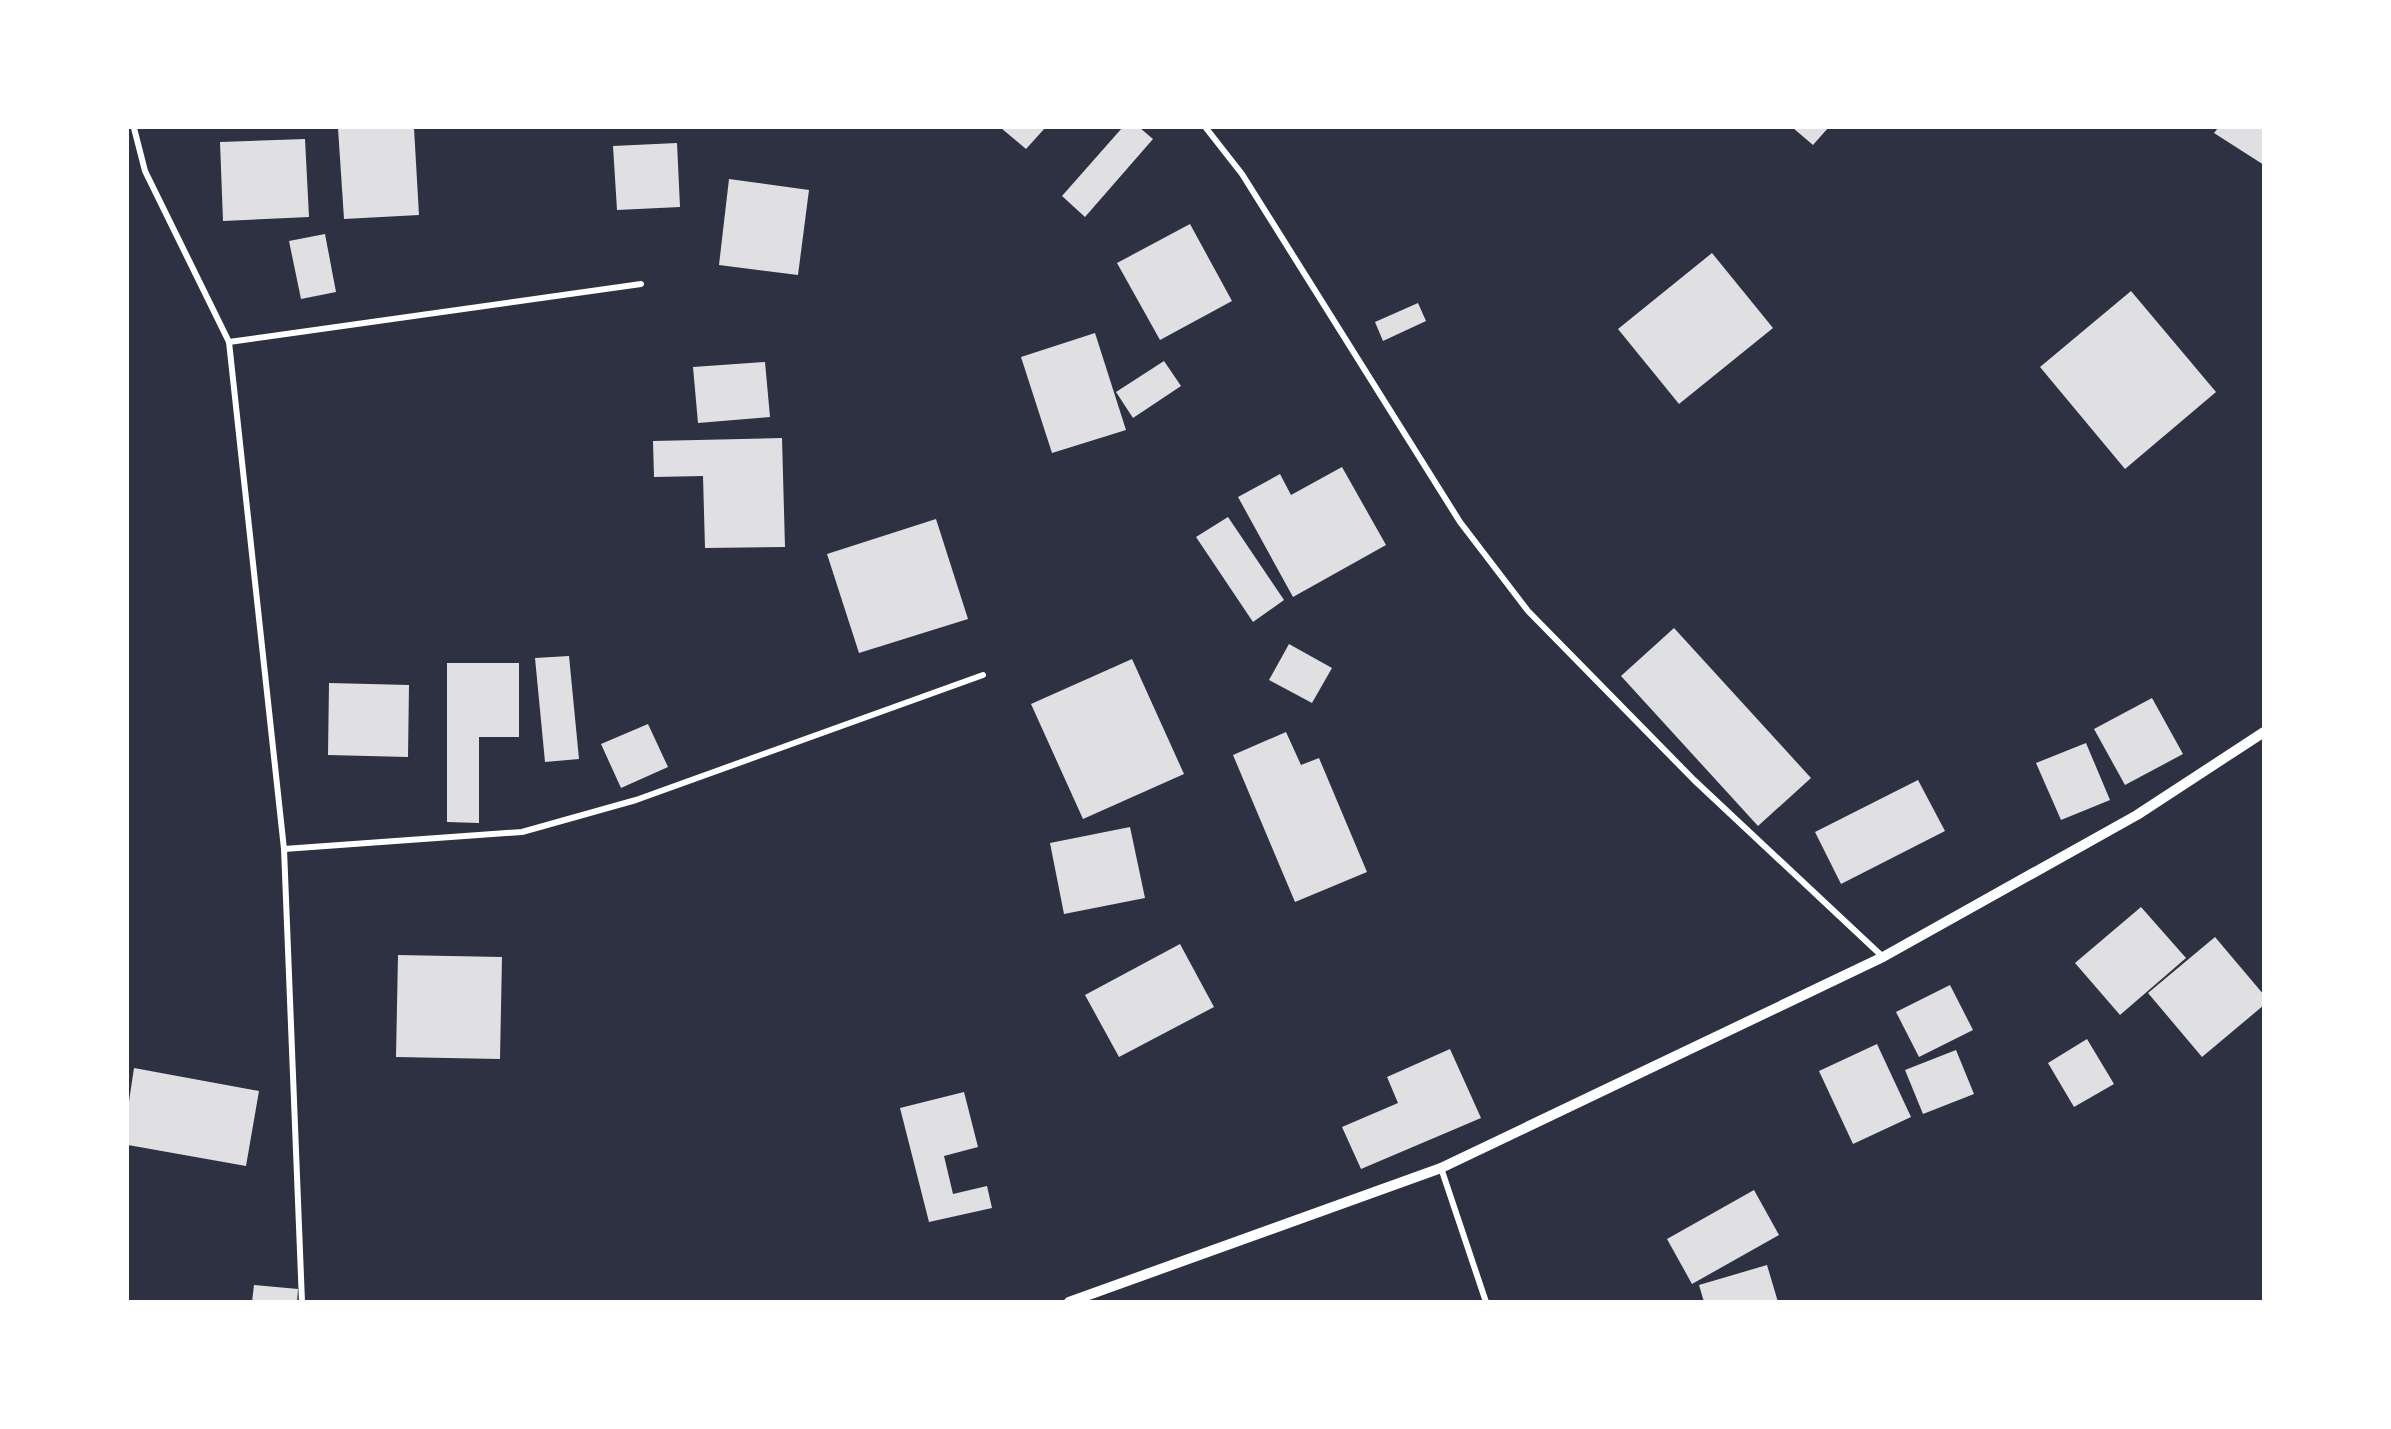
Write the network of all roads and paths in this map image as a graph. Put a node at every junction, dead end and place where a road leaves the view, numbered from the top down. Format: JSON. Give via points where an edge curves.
{"nodes":[{"id":1,"x":134,"y":128,"type":"edge"},
{"id":2,"x":1206,"y":128,"type":"edge"},
{"id":3,"x":641,"y":284,"type":"dead end"},
{"id":4,"x":230,"y":342,"type":"junction"},
{"id":5,"x":983,"y":675,"type":"dead end"},
{"id":6,"x":2264,"y":732,"type":"edge"},
{"id":7,"x":284,"y":849,"type":"junction"},
{"id":8,"x":1883,"y":957,"type":"junction"},
{"id":9,"x":1441,"y":1168,"type":"junction"},
{"id":10,"x":302,"y":1302,"type":"edge"},
{"id":11,"x":1069,"y":1302,"type":"edge"},
{"id":12,"x":1486,"y":1302,"type":"edge"}],
"edges":[{"from":1,"to":4,"type":"street","via":[[145,171]]},
{"from":2,"to":8,"type":"street","via":[[1242,174],[1460,522],[1528,611],[1694,780]]},
{"from":3,"to":4,"type":"street"},
{"from":4,"to":7,"type":"street"},
{"from":5,"to":7,"type":"street","via":[[636,800],[522,832]]},
{"from":6,"to":8,"type":"street","via":[[2137,815]]},
{"from":7,"to":10,"type":"street"},
{"from":8,"to":9,"type":"street"},
{"from":9,"to":11,"type":"street"},
{"from":9,"to":12,"type":"street"}]}
